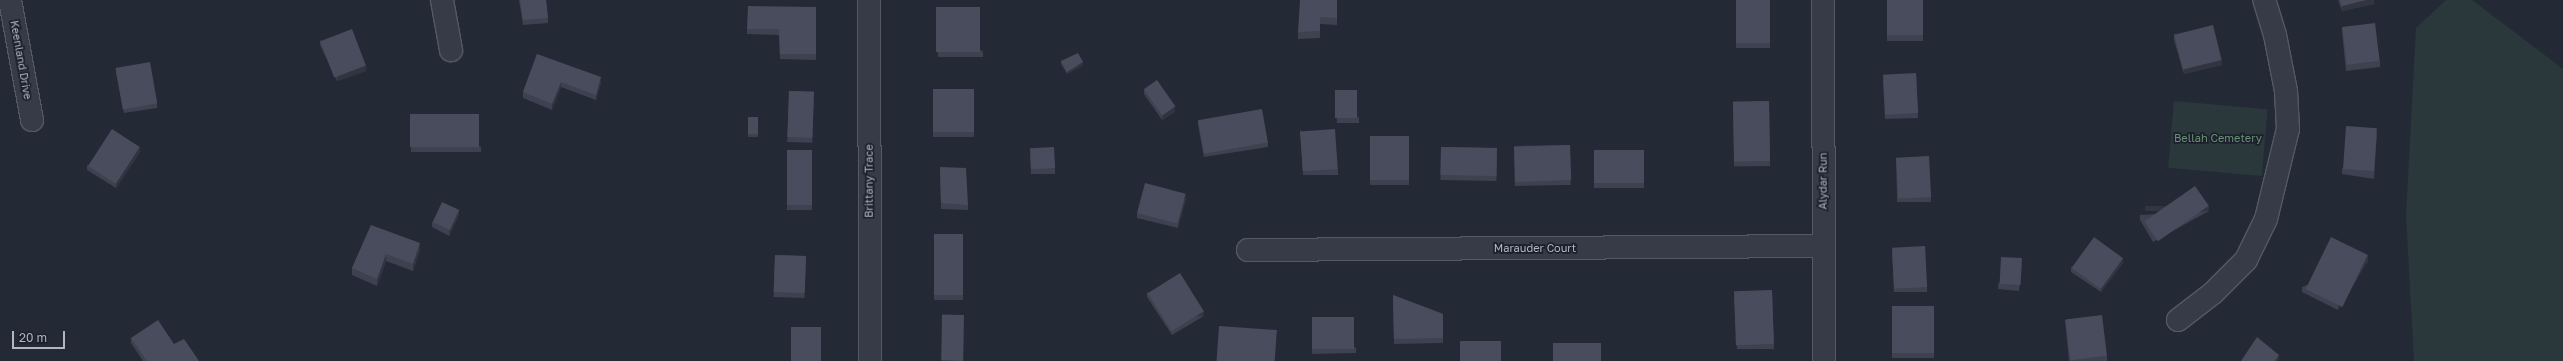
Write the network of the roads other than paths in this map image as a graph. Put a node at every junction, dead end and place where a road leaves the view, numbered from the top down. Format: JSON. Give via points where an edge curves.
{"nodes":[{"id":1,"x":10,"y":0,"type":"edge"},
{"id":2,"x":442,"y":0,"type":"edge"},
{"id":3,"x":869,"y":0,"type":"edge"},
{"id":4,"x":1823,"y":0,"type":"edge"},
{"id":5,"x":2264,"y":0,"type":"edge"},
{"id":6,"x":451,"y":50,"type":"dead end"},
{"id":7,"x":32,"y":120,"type":"dead end"},
{"id":8,"x":1823,"y":246,"type":"junction"},
{"id":9,"x":1248,"y":250,"type":"dead end"},
{"id":10,"x":2178,"y":320,"type":"dead end"},
{"id":11,"x":870,"y":361,"type":"edge"},
{"id":12,"x":1824,"y":361,"type":"edge"}],
"edges":[{"from":1,"to":7,"type":"street","name":"Keenland Drive"},
{"from":2,"to":6,"type":"street"},
{"from":3,"to":11,"type":"street","name":"Brittany Trace"},
{"from":4,"to":8,"type":"street","name":"Alydar Run"},
{"from":5,"to":10,"type":"street","via":[[2275,35],[2286,90],[2288,129],[2266,219],[2246,260],[2214,293]]},
{"from":8,"to":9,"type":"street","name":"Marauder Court"},
{"from":8,"to":12,"type":"street","name":"Alydar Run"}]}
